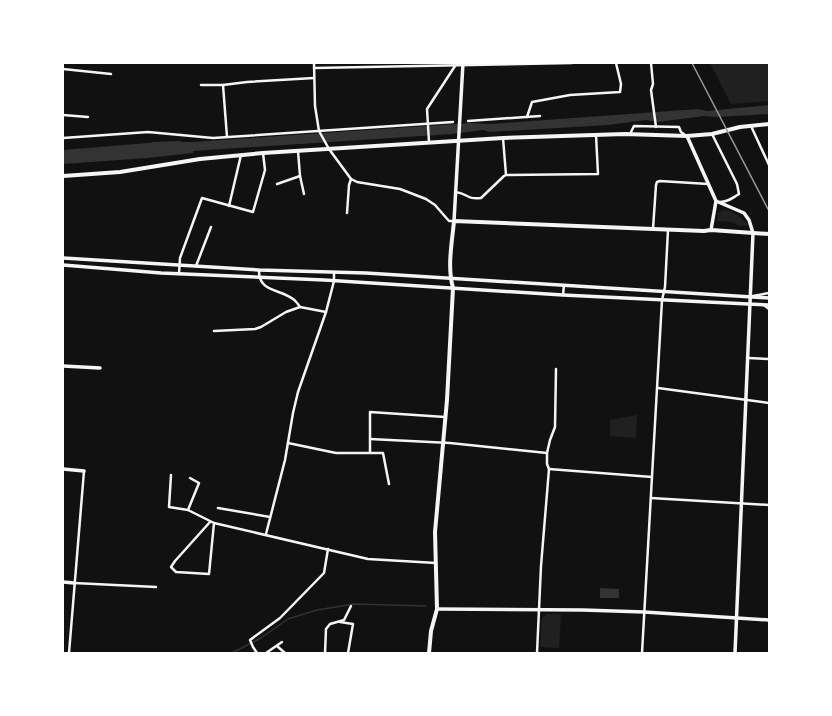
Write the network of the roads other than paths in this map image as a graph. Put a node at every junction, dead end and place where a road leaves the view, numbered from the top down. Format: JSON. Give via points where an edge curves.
{"nodes":[{"id":1,"x":314,"y":63,"type":"edge"},
{"id":2,"x":369,"y":63,"type":"edge"},
{"id":3,"x":572,"y":63,"type":"edge"},
{"id":4,"x":616,"y":63,"type":"edge"},
{"id":5,"x":651,"y":63,"type":"edge"},
{"id":6,"x":463,"y":64,"type":"edge"},
{"id":7,"x":412,"y":65,"type":"edge"},
{"id":8,"x":456,"y":66,"type":"junction"},
{"id":9,"x":369,"y":67,"type":"junction"},
{"id":10,"x":314,"y":68,"type":"junction"},
{"id":11,"x":63,"y":70,"type":"edge"},
{"id":12,"x":111,"y":74,"type":"dead end"},
{"id":13,"x":314,"y":78,"type":"junction"},
{"id":14,"x":201,"y":85,"type":"dead end"},
{"id":15,"x":223,"y":85,"type":"junction"},
{"id":16,"x":63,"y":115,"type":"edge"},
{"id":17,"x":540,"y":116,"type":"dead end"},
{"id":18,"x":88,"y":117,"type":"dead end"},
{"id":19,"x":527,"y":117,"type":"junction"},
{"id":20,"x":468,"y":121,"type":"dead end"},
{"id":21,"x":453,"y":122,"type":"dead end"},
{"id":22,"x":428,"y":124,"type":"junction"},
{"id":23,"x":769,"y":124,"type":"edge"},
{"id":24,"x":655,"y":125,"type":"junction"},
{"id":25,"x":751,"y":126,"type":"junction"},
{"id":26,"x":319,"y":131,"type":"junction"},
{"id":27,"x":630,"y":134,"type":"junction"},
{"id":28,"x":712,"y":134,"type":"junction"},
{"id":29,"x":596,"y":135,"type":"junction"},
{"id":30,"x":687,"y":136,"type":"junction"},
{"id":31,"x":227,"y":137,"type":"junction"},
{"id":32,"x":63,"y":138,"type":"edge"},
{"id":33,"x":503,"y":138,"type":"junction"},
{"id":34,"x":459,"y":139,"type":"junction"},
{"id":35,"x":429,"y":142,"type":"junction"},
{"id":36,"x":328,"y":147,"type":"junction"},
{"id":37,"x":298,"y":151,"type":"junction"},
{"id":38,"x":263,"y":153,"type":"junction"},
{"id":39,"x":241,"y":155,"type":"junction"},
{"id":40,"x":769,"y":165,"type":"edge"},
{"id":41,"x":63,"y":176,"type":"edge"},
{"id":42,"x":300,"y":176,"type":"junction"},
{"id":43,"x":506,"y":176,"type":"junction"},
{"id":44,"x":350,"y":179,"type":"junction"},
{"id":45,"x":277,"y":184,"type":"dead end"},
{"id":46,"x":708,"y":184,"type":"junction"},
{"id":47,"x":455,"y":192,"type":"junction"},
{"id":48,"x":304,"y":194,"type":"dead end"},
{"id":49,"x":716,"y":201,"type":"junction"},
{"id":50,"x":228,"y":206,"type":"junction"},
{"id":51,"x":347,"y":213,"type":"dead end"},
{"id":52,"x":454,"y":221,"type":"junction"},
{"id":53,"x":211,"y":227,"type":"dead end"},
{"id":54,"x":653,"y":229,"type":"junction"},
{"id":55,"x":668,"y":230,"type":"junction"},
{"id":56,"x":711,"y":230,"type":"junction"},
{"id":57,"x":753,"y":233,"type":"junction"},
{"id":58,"x":769,"y":234,"type":"edge"},
{"id":59,"x":63,"y":258,"type":"edge"},
{"id":60,"x":63,"y":265,"type":"edge"},
{"id":61,"x":179,"y":265,"type":"junction"},
{"id":62,"x":196,"y":266,"type":"junction"},
{"id":63,"x":259,"y":270,"type":"junction"},
{"id":64,"x":334,"y":272,"type":"junction"},
{"id":65,"x":179,"y":274,"type":"junction"},
{"id":66,"x":259,"y":277,"type":"junction"},
{"id":67,"x":451,"y":279,"type":"junction"},
{"id":68,"x":334,"y":281,"type":"junction"},
{"id":69,"x":564,"y":285,"type":"junction"},
{"id":70,"x":453,"y":288,"type":"junction"},
{"id":71,"x":664,"y":291,"type":"junction"},
{"id":72,"x":769,"y":293,"type":"edge"},
{"id":73,"x":563,"y":295,"type":"junction"},
{"id":74,"x":751,"y":297,"type":"junction"},
{"id":75,"x":769,"y":298,"type":"edge"},
{"id":76,"x":662,"y":300,"type":"junction"},
{"id":77,"x":750,"y":304,"type":"junction"},
{"id":78,"x":764,"y":305,"type":"junction"},
{"id":79,"x":769,"y":305,"type":"edge"},
{"id":80,"x":300,"y":307,"type":"junction"},
{"id":81,"x":769,"y":310,"type":"edge"},
{"id":82,"x":326,"y":312,"type":"junction"},
{"id":83,"x":214,"y":331,"type":"dead end"},
{"id":84,"x":748,"y":358,"type":"junction"},
{"id":85,"x":769,"y":359,"type":"edge"},
{"id":86,"x":63,"y":366,"type":"edge"},
{"id":87,"x":100,"y":368,"type":"dead end"},
{"id":88,"x":556,"y":369,"type":"dead end"},
{"id":89,"x":658,"y":388,"type":"junction"},
{"id":90,"x":747,"y":399,"type":"junction"},
{"id":91,"x":769,"y":403,"type":"edge"},
{"id":92,"x":445,"y":417,"type":"junction"},
{"id":93,"x":370,"y":439,"type":"junction"},
{"id":94,"x":288,"y":443,"type":"junction"},
{"id":95,"x":443,"y":443,"type":"junction"},
{"id":96,"x":370,"y":452,"type":"junction"},
{"id":97,"x":547,"y":453,"type":"junction"},
{"id":98,"x":63,"y":469,"type":"edge"},
{"id":99,"x":550,"y":469,"type":"junction"},
{"id":100,"x":84,"y":470,"type":"joint"},
{"id":101,"x":171,"y":475,"type":"dead end"},
{"id":102,"x":652,"y":477,"type":"junction"},
{"id":103,"x":190,"y":478,"type":"dead end"},
{"id":104,"x":389,"y":484,"type":"dead end"},
{"id":105,"x":651,"y":498,"type":"junction"},
{"id":106,"x":742,"y":504,"type":"junction"},
{"id":107,"x":769,"y":505,"type":"edge"},
{"id":108,"x":218,"y":508,"type":"dead end"},
{"id":109,"x":188,"y":510,"type":"junction"},
{"id":110,"x":270,"y":517,"type":"junction"},
{"id":111,"x":210,"y":522,"type":"junction"},
{"id":112,"x":214,"y":523,"type":"junction"},
{"id":113,"x":266,"y":534,"type":"junction"},
{"id":114,"x":328,"y":549,"type":"junction"},
{"id":115,"x":436,"y":563,"type":"junction"},
{"id":116,"x":63,"y":582,"type":"edge"},
{"id":117,"x":74,"y":582,"type":"junction"},
{"id":118,"x":156,"y":587,"type":"dead end"},
{"id":119,"x":350,"y":606,"type":"dead end"},
{"id":120,"x":437,"y":609,"type":"junction"},
{"id":121,"x":539,"y":609,"type":"junction"},
{"id":122,"x":644,"y":612,"type":"junction"},
{"id":123,"x":737,"y":618,"type":"junction"},
{"id":124,"x":769,"y":620,"type":"edge"},
{"id":125,"x":340,"y":622,"type":"junction"},
{"id":126,"x":282,"y":642,"type":"dead end"},
{"id":127,"x":277,"y":646,"type":"junction"},
{"id":128,"x":70,"y":653,"type":"edge"},
{"id":129,"x":257,"y":653,"type":"edge"},
{"id":130,"x":266,"y":653,"type":"edge"},
{"id":131,"x":285,"y":653,"type":"edge"},
{"id":132,"x":324,"y":653,"type":"edge"},
{"id":133,"x":348,"y":653,"type":"edge"},
{"id":134,"x":430,"y":653,"type":"edge"},
{"id":135,"x":537,"y":653,"type":"edge"},
{"id":136,"x":642,"y":653,"type":"edge"},
{"id":137,"x":735,"y":653,"type":"edge"}],
"edges":[{"from":1,"to":10,"type":"street"},
{"from":2,"to":9,"type":"street"},
{"from":3,"to":6,"type":"street"},
{"from":4,"to":19,"type":"street","via":[[621,84],[620,92],[570,95],[532,102]]},
{"from":5,"to":24,"type":"street"},
{"from":6,"to":8,"type":"street"},
{"from":6,"to":34,"type":"street"},
{"from":7,"to":8,"type":"street"},
{"from":7,"to":9,"type":"street"},
{"from":8,"to":22,"type":"street","via":[[427,109]]},
{"from":9,"to":10,"type":"street"},
{"from":10,"to":13,"type":"street"},
{"from":11,"to":12,"type":"street"},
{"from":13,"to":15,"type":"street"},
{"from":13,"to":26,"type":"street"},
{"from":14,"to":15,"type":"street"},
{"from":15,"to":31,"type":"street"},
{"from":16,"to":18,"type":"street"},
{"from":17,"to":19,"type":"street"},
{"from":19,"to":20,"type":"street"},
{"from":21,"to":22,"type":"street"},
{"from":22,"to":26,"type":"street"},
{"from":22,"to":35,"type":"street"},
{"from":23,"to":25,"type":"main road"},
{"from":24,"to":27,"type":"street","via":[[634,126]]},
{"from":24,"to":30,"type":"street","via":[[679,127]]},
{"from":25,"to":28,"type":"main road"},
{"from":25,"to":40,"type":"street"},
{"from":26,"to":31,"type":"street"},
{"from":26,"to":36,"type":"street"},
{"from":27,"to":29,"type":"main road"},
{"from":27,"to":30,"type":"main road"},
{"from":28,"to":30,"type":"main road"},
{"from":28,"to":49,"type":"street","via":[[737,184],[739,194],[724,202]]},
{"from":29,"to":33,"type":"main road"},
{"from":29,"to":43,"type":"street","via":[[598,174]]},
{"from":30,"to":46,"type":"street"},
{"from":31,"to":32,"type":"street","via":[[148,132]]},
{"from":33,"to":34,"type":"main road"},
{"from":33,"to":43,"type":"street"},
{"from":34,"to":35,"type":"main road"},
{"from":34,"to":47,"type":"street"},
{"from":35,"to":36,"type":"main road"},
{"from":36,"to":37,"type":"main road"},
{"from":36,"to":44,"type":"street"},
{"from":37,"to":38,"type":"main road"},
{"from":37,"to":42,"type":"street"},
{"from":38,"to":39,"type":"main road"},
{"from":38,"to":50,"type":"street","via":[[265,170],[253,212]]},
{"from":39,"to":41,"type":"main road","via":[[120,172]]},
{"from":39,"to":50,"type":"street"},
{"from":42,"to":45,"type":"street"},
{"from":42,"to":48,"type":"street"},
{"from":43,"to":47,"type":"street","via":[[481,198],[470,198]]},
{"from":44,"to":51,"type":"street"},
{"from":44,"to":52,"type":"street","via":[[413,193],[435,205],[449,221]]},
{"from":46,"to":49,"type":"street"},
{"from":46,"to":54,"type":"street","via":[[657,182]]},
{"from":47,"to":52,"type":"street"},
{"from":49,"to":56,"type":"street"},
{"from":49,"to":57,"type":"street","via":[[744,213]]},
{"from":50,"to":61,"type":"street","via":[[202,198]]},
{"from":52,"to":54,"type":"main road"},
{"from":52,"to":67,"type":"main road"},
{"from":53,"to":62,"type":"street"},
{"from":54,"to":55,"type":"main road"},
{"from":55,"to":56,"type":"main road"},
{"from":55,"to":71,"type":"street"},
{"from":56,"to":57,"type":"main road"},
{"from":57,"to":58,"type":"main road"},
{"from":57,"to":74,"type":"street"},
{"from":59,"to":61,"type":"street"},
{"from":60,"to":65,"type":"street"},
{"from":61,"to":62,"type":"street"},
{"from":61,"to":65,"type":"street"},
{"from":62,"to":63,"type":"street"},
{"from":63,"to":64,"type":"street"},
{"from":63,"to":66,"type":"street"},
{"from":64,"to":67,"type":"street"},
{"from":64,"to":68,"type":"street"},
{"from":65,"to":66,"type":"street"},
{"from":66,"to":68,"type":"street"},
{"from":66,"to":80,"type":"street","via":[[263,285],[294,299]]},
{"from":67,"to":69,"type":"street"},
{"from":67,"to":70,"type":"main road"},
{"from":68,"to":70,"type":"street"},
{"from":68,"to":82,"type":"street"},
{"from":69,"to":71,"type":"street"},
{"from":69,"to":73,"type":"street"},
{"from":70,"to":73,"type":"street"},
{"from":70,"to":92,"type":"main road"},
{"from":71,"to":74,"type":"street"},
{"from":71,"to":76,"type":"street"},
{"from":72,"to":74,"type":"street"},
{"from":73,"to":76,"type":"street"},
{"from":74,"to":75,"type":"street"},
{"from":74,"to":77,"type":"street"},
{"from":76,"to":77,"type":"street"},
{"from":76,"to":89,"type":"street"},
{"from":77,"to":78,"type":"street"},
{"from":77,"to":84,"type":"street"},
{"from":78,"to":79,"type":"street"},
{"from":78,"to":81,"type":"street"},
{"from":80,"to":82,"type":"street"},
{"from":80,"to":83,"type":"street","via":[[255,329]]},
{"from":82,"to":94,"type":"street","via":[[298,392]]},
{"from":84,"to":85,"type":"street"},
{"from":84,"to":90,"type":"street"},
{"from":86,"to":87,"type":"street"},
{"from":88,"to":97,"type":"street","via":[[555,427]]},
{"from":89,"to":90,"type":"street"},
{"from":89,"to":102,"type":"street"},
{"from":90,"to":91,"type":"street"},
{"from":90,"to":106,"type":"street"},
{"from":92,"to":93,"type":"street","via":[[370,412]]},
{"from":92,"to":95,"type":"main road"},
{"from":93,"to":95,"type":"street"},
{"from":93,"to":96,"type":"street"},
{"from":94,"to":96,"type":"street","via":[[336,453]]},
{"from":94,"to":110,"type":"street"},
{"from":95,"to":97,"type":"street"},
{"from":95,"to":115,"type":"main road","via":[[435,532]]},
{"from":96,"to":104,"type":"street","via":[[383,453]]},
{"from":97,"to":99,"type":"street","via":[[547,464]]},
{"from":98,"to":100,"type":"street"},
{"from":99,"to":102,"type":"street"},
{"from":99,"to":121,"type":"street"},
{"from":100,"to":117,"type":"street"},
{"from":101,"to":109,"type":"street","via":[[169,507]]},
{"from":102,"to":105,"type":"street"},
{"from":103,"to":109,"type":"street","via":[[199,483]]},
{"from":105,"to":106,"type":"street"},
{"from":105,"to":122,"type":"street"},
{"from":106,"to":107,"type":"street"},
{"from":106,"to":123,"type":"street"},
{"from":108,"to":110,"type":"street"},
{"from":109,"to":111,"type":"street"},
{"from":110,"to":113,"type":"street"},
{"from":111,"to":112,"type":"street"},
{"from":111,"to":112,"type":"street","via":[[175,561],[171,567],[176,572],[209,574]]},
{"from":112,"to":113,"type":"street"},
{"from":113,"to":114,"type":"street"},
{"from":114,"to":115,"type":"street","via":[[368,559]]},
{"from":114,"to":129,"type":"street","via":[[324,573],[280,618],[250,640]]},
{"from":115,"to":120,"type":"main road"},
{"from":116,"to":117,"type":"street"},
{"from":117,"to":118,"type":"street"},
{"from":117,"to":128,"type":"street"},
{"from":119,"to":125,"type":"street","via":[[344,620]]},
{"from":120,"to":121,"type":"street"},
{"from":120,"to":134,"type":"main road","via":[[431,631]]},
{"from":121,"to":122,"type":"street"},
{"from":121,"to":135,"type":"street"},
{"from":122,"to":123,"type":"street"},
{"from":122,"to":136,"type":"street"},
{"from":123,"to":124,"type":"street"},
{"from":123,"to":137,"type":"street"},
{"from":125,"to":132,"type":"street","via":[[330,624],[326,629]]},
{"from":125,"to":133,"type":"street","via":[[353,624]]},
{"from":126,"to":127,"type":"street"},
{"from":127,"to":130,"type":"street"},
{"from":127,"to":131,"type":"street"}]}
